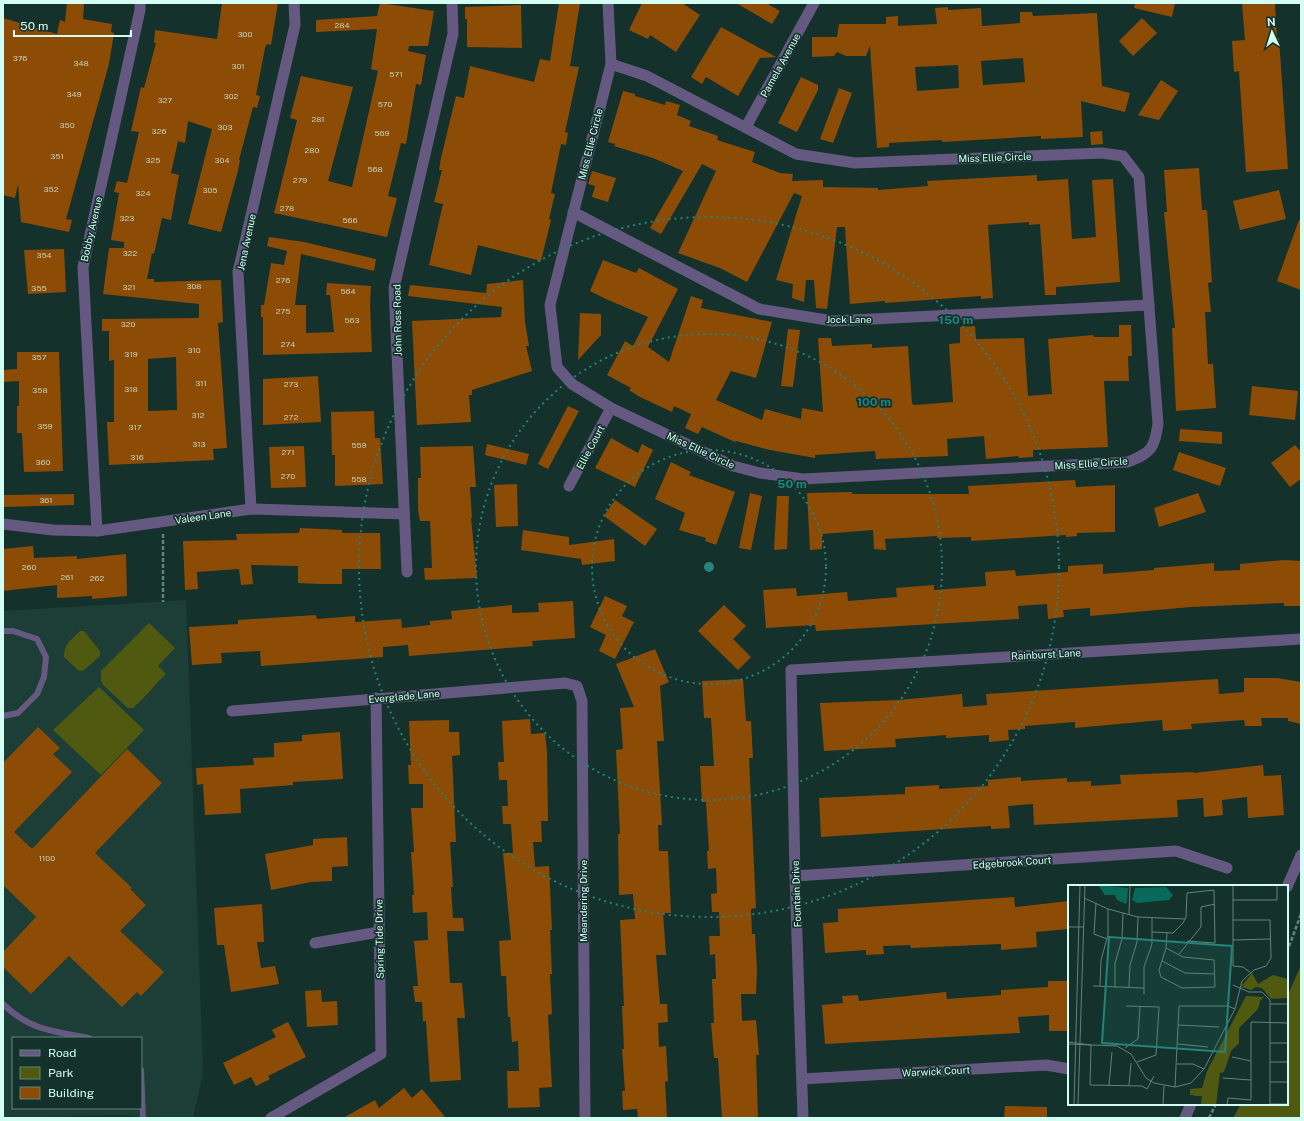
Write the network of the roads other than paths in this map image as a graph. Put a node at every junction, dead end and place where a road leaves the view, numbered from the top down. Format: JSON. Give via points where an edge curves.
{"nodes":[{"id":1,"x":140,"y":3,"type":"edge"},
{"id":2,"x":294,"y":3,"type":"edge"},
{"id":3,"x":452,"y":3,"type":"edge"},
{"id":4,"x":608,"y":3,"type":"edge"},
{"id":5,"x":814,"y":3,"type":"edge"},
{"id":6,"x":611,"y":64,"type":"junction"},
{"id":7,"x":746,"y":128,"type":"junction"},
{"id":8,"x":573,"y":212,"type":"junction"},
{"id":9,"x":1149,"y":305,"type":"junction"},
{"id":10,"x":611,"y":408,"type":"junction"},
{"id":11,"x":569,"y":486,"type":"dead end"},
{"id":12,"x":251,"y":509,"type":"junction"},
{"id":13,"x":404,"y":514,"type":"junction"},
{"id":14,"x":3,"y":524,"type":"edge"},
{"id":15,"x":97,"y":531,"type":"junction"},
{"id":16,"x":407,"y":572,"type":"dead end"},
{"id":17,"x":3,"y":631,"type":"edge"},
{"id":18,"x":1301,"y":639,"type":"edge"},
{"id":19,"x":791,"y":670,"type":"joint"},
{"id":20,"x":577,"y":686,"type":"joint"},
{"id":21,"x":376,"y":698,"type":"junction"},
{"id":22,"x":232,"y":711,"type":"dead end"},
{"id":23,"x":3,"y":716,"type":"edge"},
{"id":24,"x":1301,"y":855,"type":"edge"},
{"id":25,"x":1227,"y":868,"type":"dead end"},
{"id":26,"x":795,"y":876,"type":"junction"},
{"id":27,"x":1288,"y":885,"type":"edge"},
{"id":28,"x":379,"y":932,"type":"junction"},
{"id":29,"x":315,"y":943,"type":"dead end"},
{"id":30,"x":3,"y":1004,"type":"edge"},
{"id":31,"x":83,"y":1037,"type":"edge"},
{"id":32,"x":1068,"y":1069,"type":"edge"},
{"id":33,"x":802,"y":1079,"type":"junction"},
{"id":34,"x":142,"y":1094,"type":"edge"},
{"id":35,"x":1191,"y":1105,"type":"edge"},
{"id":36,"x":143,"y":1118,"type":"edge"},
{"id":37,"x":271,"y":1118,"type":"edge"},
{"id":38,"x":585,"y":1118,"type":"edge"},
{"id":39,"x":803,"y":1118,"type":"edge"},
{"id":40,"x":1185,"y":1118,"type":"edge"}],
"edges":[{"from":1,"to":15,"type":"street","name":"Bobby Avenue","via":[[83,267]]},
{"from":2,"to":12,"type":"street","name":"Jena Avenue","via":[[295,25],[238,272]]},
{"from":3,"to":13,"type":"street","name":"John Ross Road","via":[[453,34],[394,288]]},
{"from":4,"to":6,"type":"street","name":"Miss Ellie Circle"},
{"from":5,"to":7,"type":"street","name":"Pamela Avenue"},
{"from":6,"to":7,"type":"street","name":"Miss Ellie Circle","via":[[647,76]]},
{"from":6,"to":8,"type":"street","name":"Miss Ellie Circle"},
{"from":7,"to":9,"type":"street","name":"Miss Ellie Circle","via":[[796,154],[856,163],[1102,153],[1123,156],[1139,177]]},
{"from":8,"to":9,"type":"street","name":"Jock Lane","via":[[760,309],[833,321]]},
{"from":8,"to":10,"type":"street","name":"Miss Ellie Circle","via":[[550,305],[557,367],[572,384]]},
{"from":9,"to":10,"type":"street","name":"Miss Ellie Circle","via":[[1158,424],[1155,443],[1144,455],[1128,462],[803,479],[733,466]]},
{"from":10,"to":11,"type":"street","name":"Ellie Court"},
{"from":12,"to":13,"type":"street","name":"Valeen Lane"},
{"from":12,"to":15,"type":"street","name":"Valeen Lane"},
{"from":13,"to":16,"type":"street","name":"John Ross Road"},
{"from":14,"to":15,"type":"street","name":"Valeen Lane","via":[[53,530]]},
{"from":17,"to":23,"type":"lane","via":[[13,631],[37,639],[46,657],[44,677],[37,694],[18,712]]},
{"from":18,"to":19,"type":"street","name":"Rainburst Lane"},
{"from":19,"to":26,"type":"street","name":"Fountain Drive"},
{"from":20,"to":21,"type":"street","name":"Everglade Lane","via":[[565,683]]},
{"from":20,"to":38,"type":"street","name":"Meandering Drive","via":[[582,701]]},
{"from":21,"to":22,"type":"street","name":"Everglade Lane"},
{"from":21,"to":28,"type":"street","name":"Spring Tide Drive"},
{"from":24,"to":27,"type":"street"},
{"from":25,"to":26,"type":"street","name":"Edgebrook Court","via":[[1176,851]]},
{"from":26,"to":33,"type":"street","name":"Fountain Drive"},
{"from":28,"to":29,"type":"street"},
{"from":28,"to":37,"type":"street","name":"Spring Tide Drive","via":[[381,1054]]},
{"from":30,"to":31,"type":"lane","via":[[14,1015],[39,1029]]},
{"from":32,"to":33,"type":"street","name":"Warwick Court","via":[[1046,1065]]},
{"from":33,"to":39,"type":"street","name":"Fountain Drive"},
{"from":34,"to":36,"type":"lane"},
{"from":35,"to":40,"type":"street"}]}
